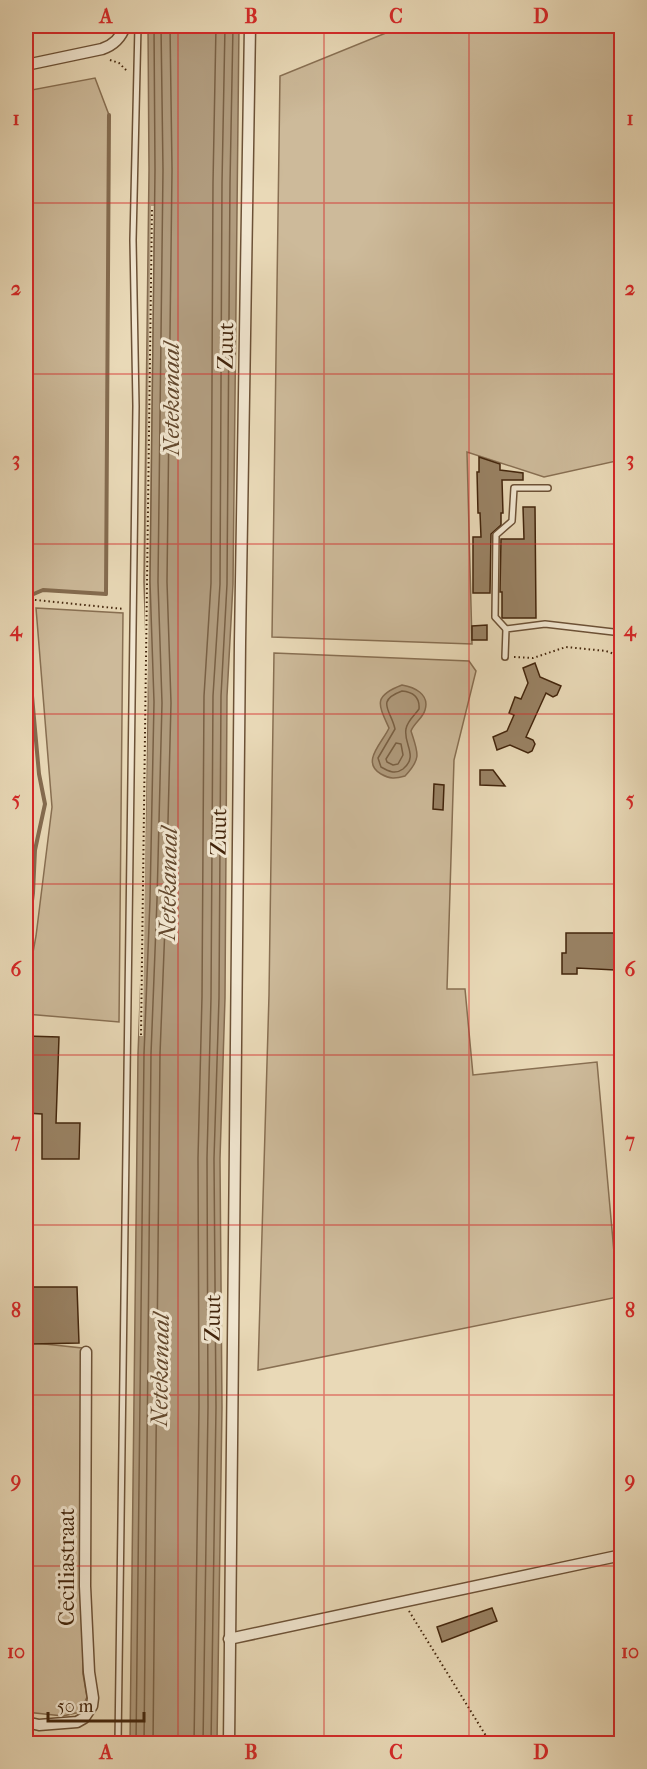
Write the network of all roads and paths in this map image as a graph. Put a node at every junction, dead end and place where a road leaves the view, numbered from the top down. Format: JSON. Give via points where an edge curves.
{"nodes":[{"id":1,"x":125,"y":26,"type":"edge"},
{"id":2,"x":138,"y":26,"type":"edge"},
{"id":3,"x":250,"y":26,"type":"edge"},
{"id":4,"x":110,"y":60,"type":"dead end"},
{"id":5,"x":26,"y":64,"type":"edge"},
{"id":6,"x":137,"y":83,"type":"junction"},
{"id":7,"x":152,"y":207,"type":"dead end"},
{"id":8,"x":549,"y":488,"type":"dead end"},
{"id":9,"x":26,"y":599,"type":"edge"},
{"id":10,"x":132,"y":610,"type":"junction"},
{"id":11,"x":506,"y":629,"type":"junction"},
{"id":12,"x":621,"y":633,"type":"edge"},
{"id":13,"x":614,"y":654,"type":"junction"},
{"id":14,"x":621,"y":655,"type":"edge"},
{"id":15,"x":506,"y":657,"type":"joint"},
{"id":16,"x":621,"y":670,"type":"edge"},
{"id":17,"x":141,"y":1035,"type":"dead end"},
{"id":18,"x":86,"y":1352,"type":"dead end"},
{"id":19,"x":621,"y":1555,"type":"edge"},
{"id":20,"x":403,"y":1601,"type":"junction"},
{"id":21,"x":230,"y":1639,"type":"junction"},
{"id":22,"x":26,"y":1722,"type":"edge"},
{"id":23,"x":118,"y":1743,"type":"edge"},
{"id":24,"x":229,"y":1743,"type":"edge"},
{"id":25,"x":491,"y":1743,"type":"edge"}],
"edges":[{"from":1,"to":5,"type":"street","via":[[110,46]]},
{"from":2,"to":6,"type":"lane"},
{"from":3,"to":21,"type":"street","name":"Zuut"},
{"from":4,"to":6,"type":"path","via":[[119,63]]},
{"from":6,"to":10,"type":"lane"},
{"from":7,"to":17,"type":"path"},
{"from":8,"to":11,"type":"lane","via":[[514,488],[512,521],[496,535],[495,617]]},
{"from":9,"to":10,"type":"path"},
{"from":10,"to":23,"type":"lane"},
{"from":11,"to":12,"type":"lane","via":[[545,624]]},
{"from":11,"to":15,"type":"lane"},
{"from":13,"to":14,"type":"path"},
{"from":13,"to":15,"type":"path","via":[[566,648],[533,657]]},
{"from":13,"to":16,"type":"path"},
{"from":18,"to":22,"type":"street","name":"Ceciliastraat","via":[[84,1586],[92,1706],[77,1722]]},
{"from":19,"to":20,"type":"street"},
{"from":20,"to":21,"type":"street"},
{"from":20,"to":25,"type":"path"},
{"from":21,"to":24,"type":"street","name":"Zuut"}]}
